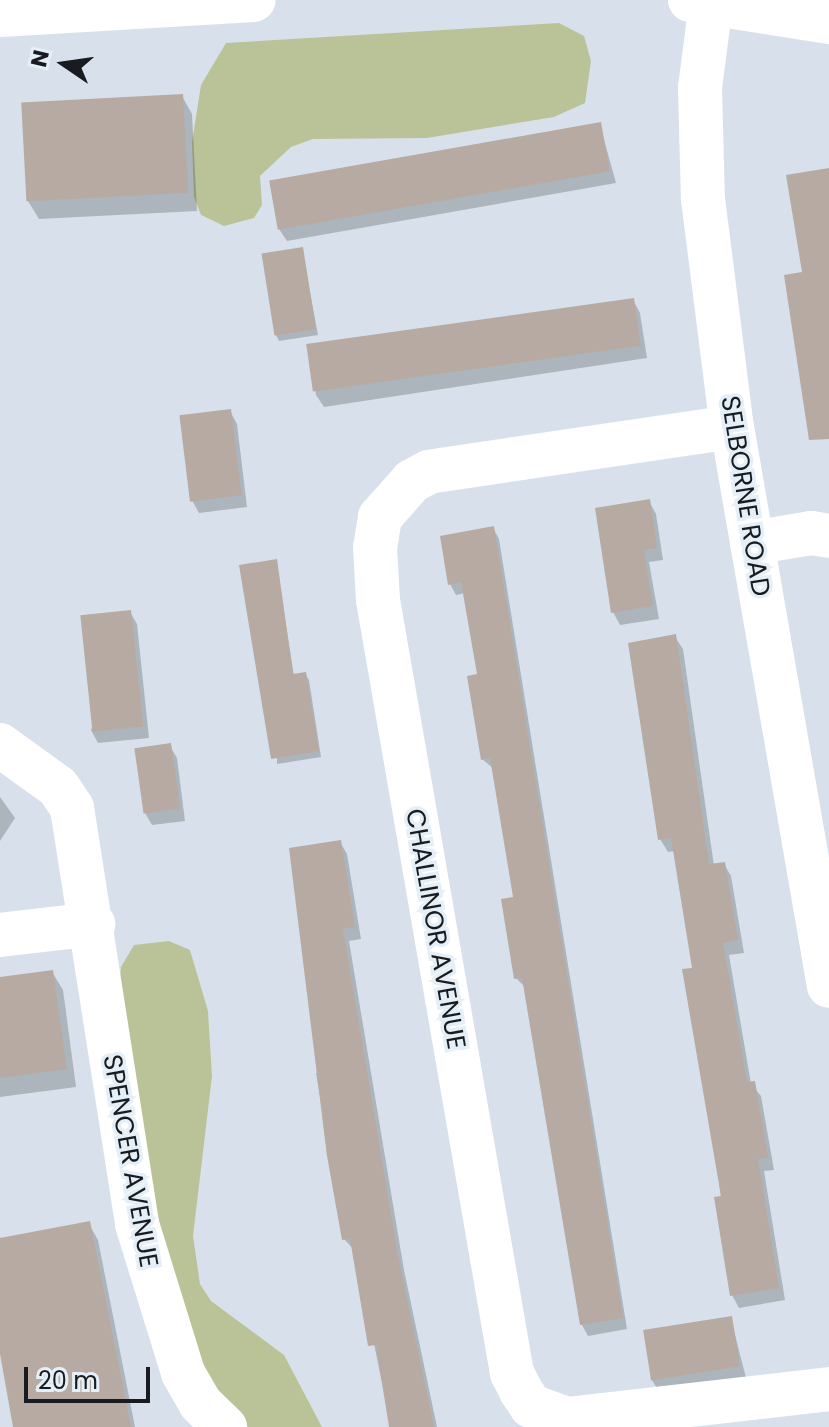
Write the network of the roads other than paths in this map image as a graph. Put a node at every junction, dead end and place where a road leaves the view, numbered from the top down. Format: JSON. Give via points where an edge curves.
{"nodes":[{"id":1,"x":254,"y":0,"type":"edge"},
{"id":2,"x":700,"y":2,"type":"edge"},
{"id":3,"x":0,"y":15,"type":"edge"},
{"id":4,"x":829,"y":22,"type":"edge"},
{"id":5,"x":732,"y":427,"type":"junction"},
{"id":6,"x":829,"y":536,"type":"edge"},
{"id":7,"x":752,"y":543,"type":"junction"},
{"id":8,"x":0,"y":745,"type":"edge"},
{"id":9,"x":93,"y":924,"type":"junction"},
{"id":10,"x":0,"y":935,"type":"edge"},
{"id":11,"x":829,"y":986,"type":"edge"},
{"id":12,"x":829,"y":1389,"type":"edge"},
{"id":13,"x":225,"y":1427,"type":"edge"}],
"edges":[{"from":1,"to":3,"type":"main road"},
{"from":2,"to":4,"type":"main road"},
{"from":2,"to":5,"type":"main road","name":"SELBORNE ROAD","via":[[703,199]]},
{"from":5,"to":7,"type":"main road","name":"SELBORNE ROAD"},
{"from":5,"to":12,"type":"main road","name":"CHALLINOR AVENUE","via":[[429,472],[412,481],[380,517],[375,547],[378,600],[506,1343],[521,1391],[531,1406],[567,1419]]},
{"from":6,"to":7,"type":"main road","via":[[811,533]]},
{"from":7,"to":11,"type":"main road","name":"SELBORNE ROAD"},
{"from":8,"to":9,"type":"main road","name":"SPENCER AVENUE","via":[[58,787],[72,808]]},
{"from":9,"to":10,"type":"main road"},
{"from":9,"to":13,"type":"main road","name":"SPENCER AVENUE","via":[[137,1224],[150,1275],[183,1373],[200,1403]]}]}
